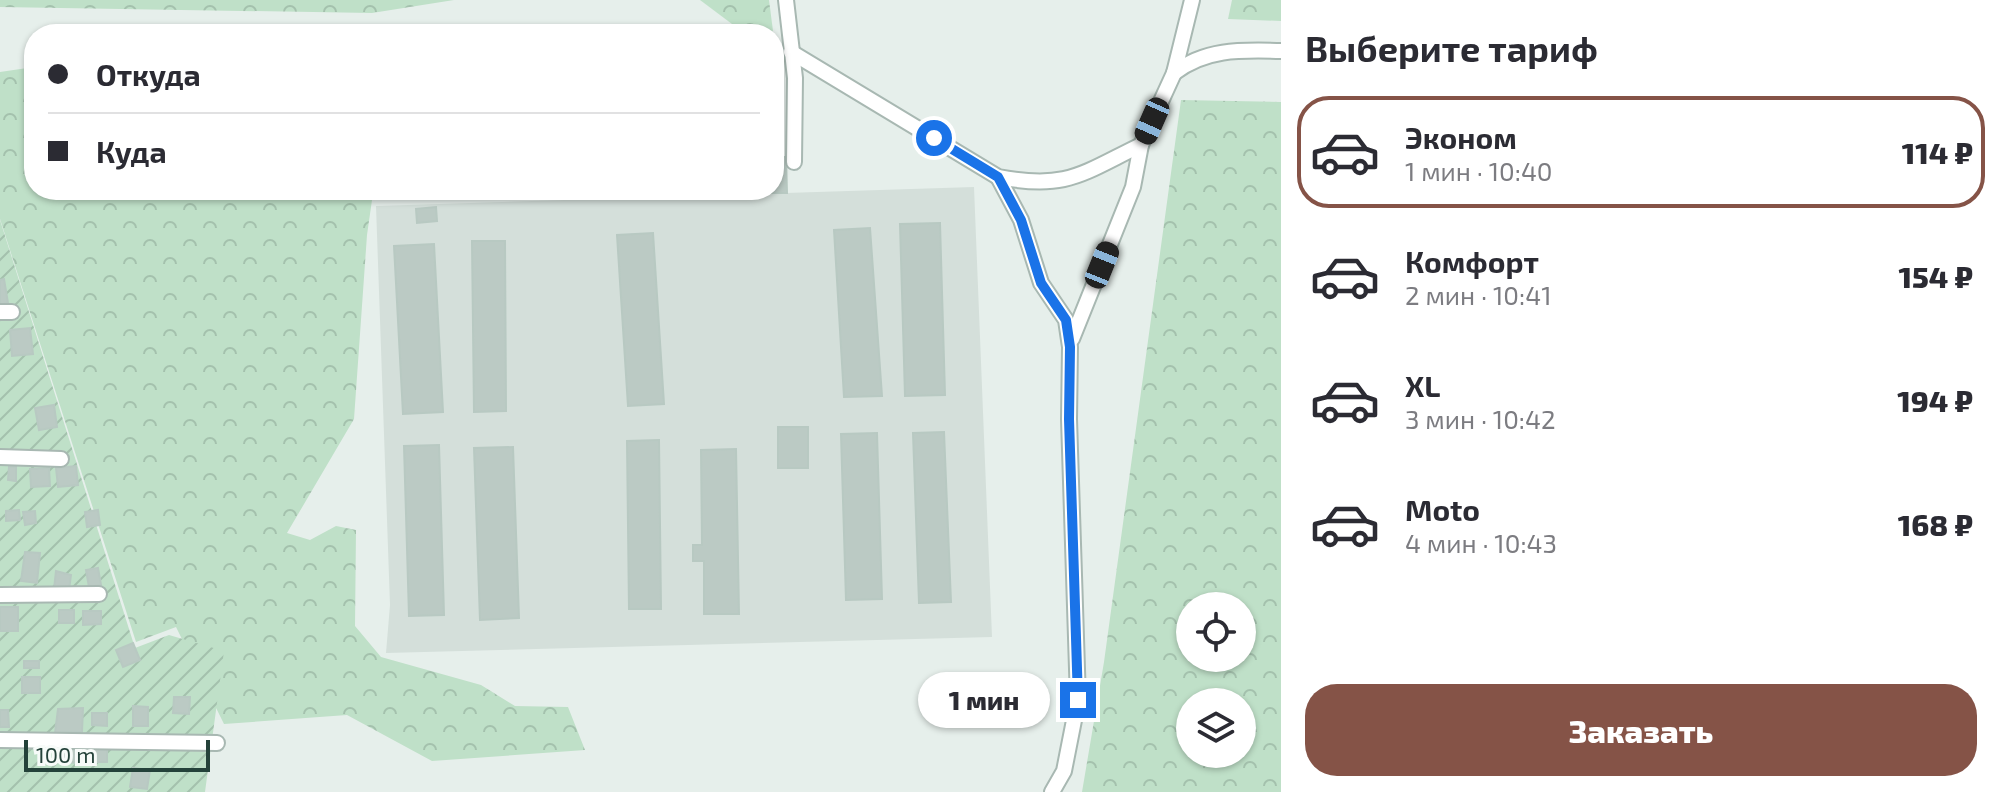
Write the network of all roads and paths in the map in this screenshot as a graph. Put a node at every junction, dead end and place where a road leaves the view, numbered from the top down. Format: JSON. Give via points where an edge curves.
{"nodes":[{"id":1,"x":786,"y":0,"type":"edge"},
{"id":2,"x":1192,"y":0,"type":"edge"},
{"id":3,"x":1281,"y":51,"type":"edge"},
{"id":4,"x":791,"y":52,"type":"junction"},
{"id":5,"x":1174,"y":73,"type":"junction"},
{"id":6,"x":1141,"y":145,"type":"junction"},
{"id":7,"x":794,"y":162,"type":"dead end"},
{"id":8,"x":998,"y":177,"type":"junction"},
{"id":9,"x":1070,"y":347,"type":"junction"},
{"id":10,"x":0,"y":457,"type":"edge"},
{"id":11,"x":61,"y":459,"type":"dead end"},
{"id":12,"x":99,"y":594,"type":"dead end"},
{"id":13,"x":0,"y":595,"type":"edge"},
{"id":14,"x":0,"y":740,"type":"edge"},
{"id":15,"x":217,"y":743,"type":"dead end"},
{"id":16,"x":1052,"y":792,"type":"edge"}],
"edges":[{"from":1,"to":4,"type":"street"},
{"from":2,"to":5,"type":"street"},
{"from":3,"to":5,"type":"street","via":[[1234,50],[1193,58]]},
{"from":4,"to":7,"type":"street"},
{"from":4,"to":8,"type":"street"},
{"from":5,"to":6,"type":"street"},
{"from":6,"to":8,"type":"street","via":[[1065,181],[1037,184]]},
{"from":6,"to":9,"type":"street","via":[[1133,187]]},
{"from":8,"to":9,"type":"street","via":[[1021,220],[1041,283],[1066,320]]},
{"from":9,"to":16,"type":"street","via":[[1078,700],[1064,771]]},
{"from":10,"to":11,"type":"street"},
{"from":12,"to":13,"type":"street"},
{"from":14,"to":15,"type":"street"}]}
